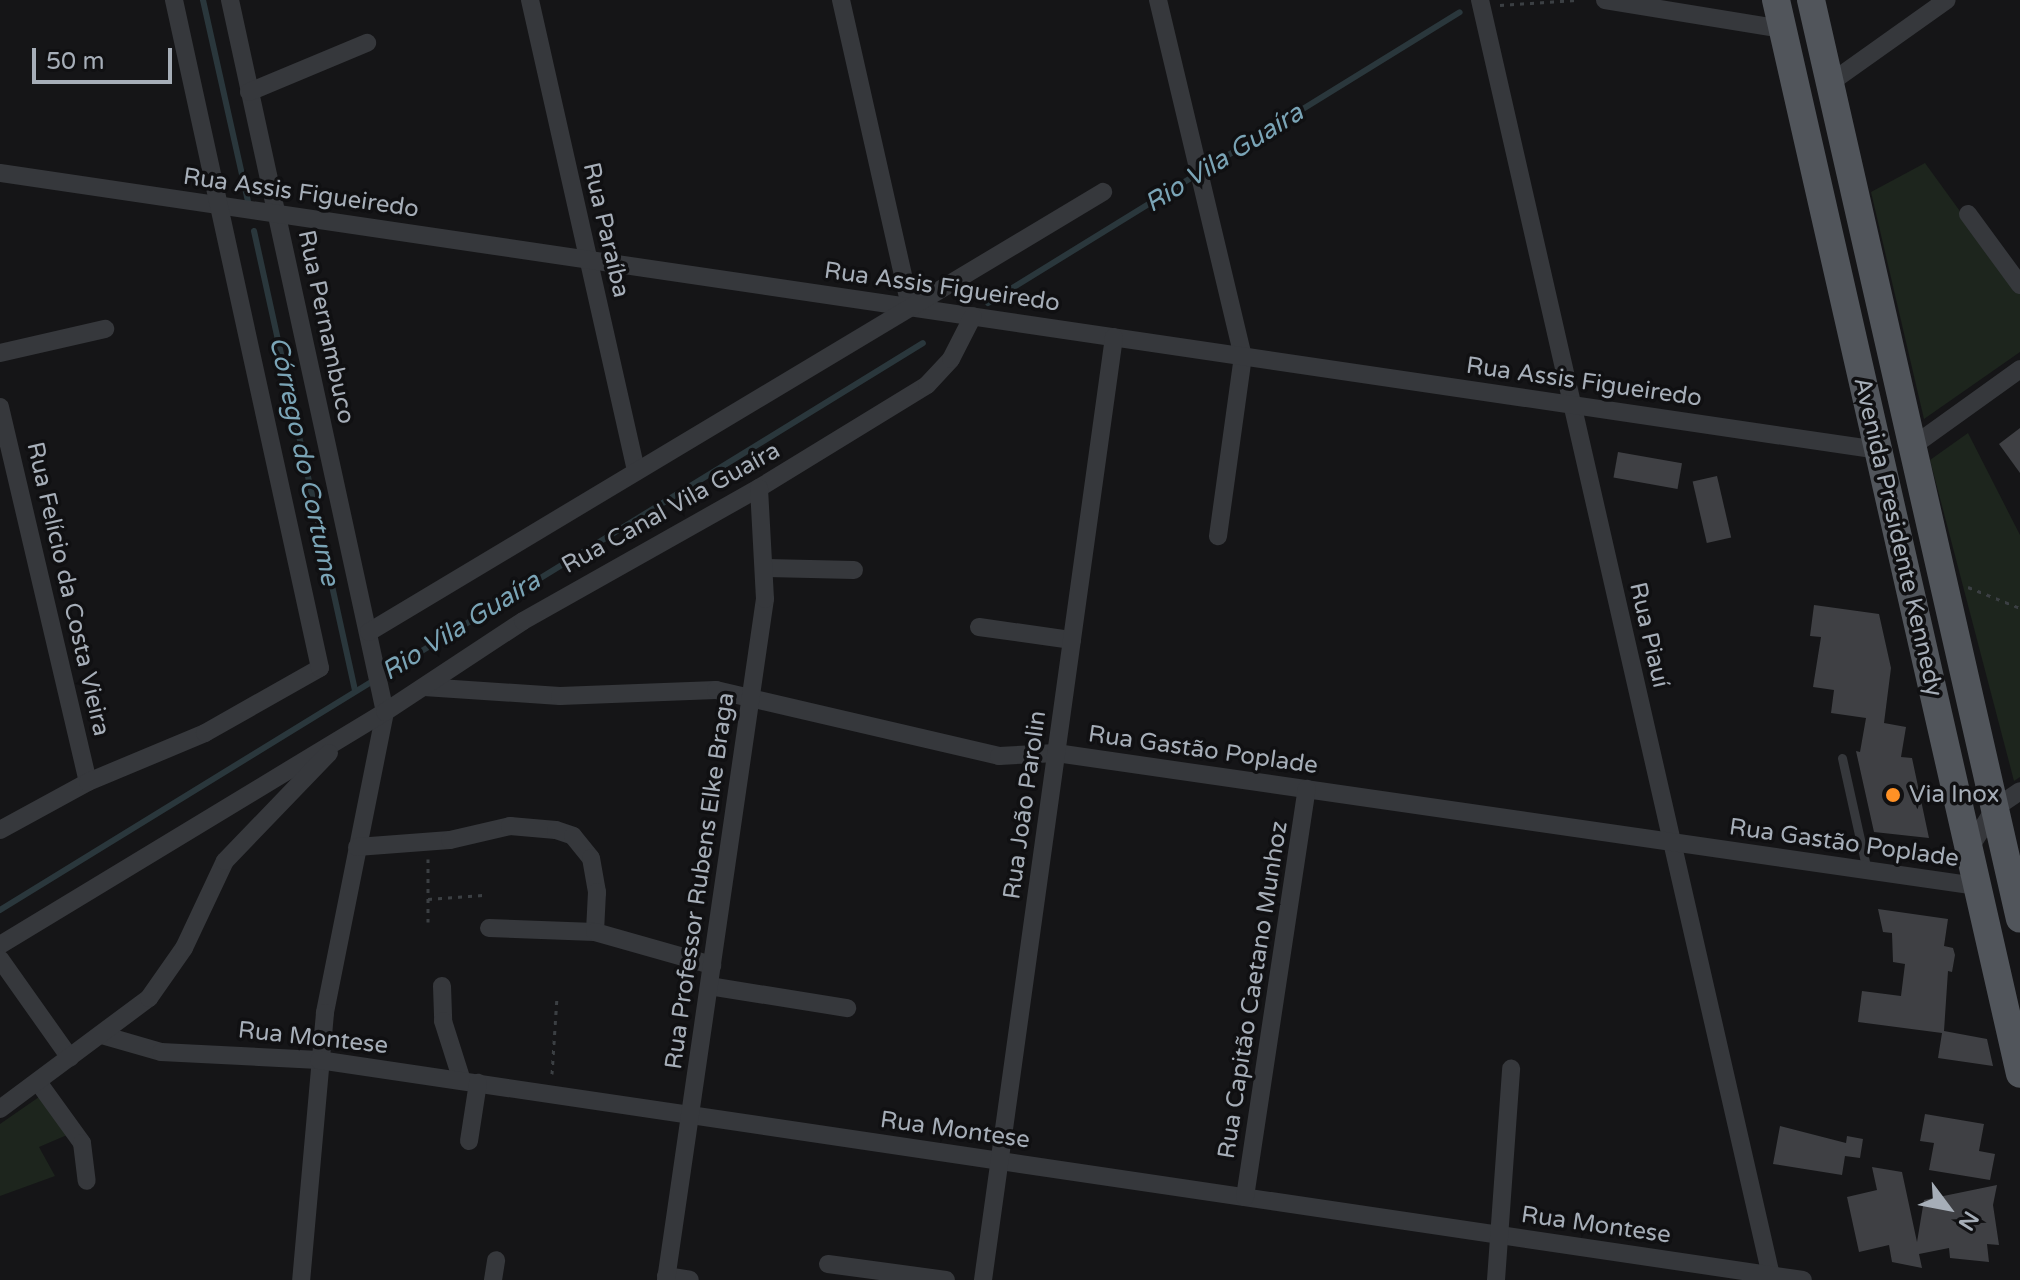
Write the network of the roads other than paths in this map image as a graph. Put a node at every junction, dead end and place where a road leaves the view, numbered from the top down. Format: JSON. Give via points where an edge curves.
{"nodes":[{"id":1,"x":174,"y":0,"type":"edge"},
{"id":2,"x":230,"y":0,"type":"edge"},
{"id":3,"x":530,"y":0,"type":"edge"},
{"id":4,"x":841,"y":0,"type":"edge"},
{"id":5,"x":1158,"y":0,"type":"edge"},
{"id":6,"x":1605,"y":0,"type":"edge"},
{"id":7,"x":1776,"y":0,"type":"edge"},
{"id":8,"x":1811,"y":0,"type":"edge"},
{"id":9,"x":1947,"y":0,"type":"edge"},
{"id":10,"x":1480,"y":3,"type":"edge"},
{"id":11,"x":1782,"y":29,"type":"junction"},
{"id":12,"x":367,"y":43,"type":"dead end"},
{"id":13,"x":1830,"y":83,"type":"junction"},
{"id":14,"x":249,"y":92,"type":"junction"},
{"id":15,"x":0,"y":173,"type":"edge"},
{"id":16,"x":1103,"y":192,"type":"dead end"},
{"id":17,"x":220,"y":206,"type":"junction"},
{"id":18,"x":277,"y":214,"type":"junction"},
{"id":19,"x":1968,"y":214,"type":"dead end"},
{"id":20,"x":588,"y":259,"type":"junction"},
{"id":21,"x":2020,"y":285,"type":"edge"},
{"id":22,"x":910,"y":307,"type":"junction"},
{"id":23,"x":973,"y":316,"type":"junction"},
{"id":24,"x":105,"y":329,"type":"dead end"},
{"id":25,"x":1114,"y":337,"type":"junction"},
{"id":26,"x":0,"y":353,"type":"edge"},
{"id":27,"x":1243,"y":356,"type":"junction"},
{"id":28,"x":2020,"y":369,"type":"edge"},
{"id":29,"x":1572,"y":404,"type":"junction"},
{"id":30,"x":0,"y":407,"type":"edge"},
{"id":31,"x":1913,"y":446,"type":"junction"},
{"id":32,"x":1878,"y":450,"type":"junction"},
{"id":33,"x":636,"y":471,"type":"junction"},
{"id":34,"x":759,"y":488,"type":"junction"},
{"id":35,"x":1218,"y":536,"type":"dead end"},
{"id":36,"x":767,"y":568,"type":"junction"},
{"id":37,"x":854,"y":570,"type":"dead end"},
{"id":38,"x":979,"y":627,"type":"dead end"},
{"id":39,"x":369,"y":632,"type":"junction"},
{"id":40,"x":1072,"y":640,"type":"junction"},
{"id":41,"x":424,"y":687,"type":"junction"},
{"id":42,"x":751,"y":697,"type":"junction"},
{"id":43,"x":385,"y":712,"type":"junction"},
{"id":44,"x":343,"y":737,"type":"junction"},
{"id":45,"x":1056,"y":753,"type":"junction"},
{"id":46,"x":1842,"y":758,"type":"dead end"},
{"id":47,"x":88,"y":782,"type":"junction"},
{"id":48,"x":1307,"y":789,"type":"junction"},
{"id":49,"x":2020,"y":791,"type":"edge"},
{"id":50,"x":1995,"y":808,"type":"junction"},
{"id":51,"x":0,"y":830,"type":"edge"},
{"id":52,"x":1672,"y":842,"type":"junction"},
{"id":53,"x":357,"y":847,"type":"junction"},
{"id":54,"x":1969,"y":849,"type":"junction"},
{"id":55,"x":1867,"y":871,"type":"junction"},
{"id":56,"x":1977,"y":886,"type":"junction"},
{"id":57,"x":2020,"y":919,"type":"edge"},
{"id":58,"x":489,"y":928,"type":"dead end"},
{"id":59,"x":595,"y":932,"type":"junction"},
{"id":60,"x":0,"y":945,"type":"edge"},
{"id":61,"x":0,"y":959,"type":"edge"},
{"id":62,"x":712,"y":965,"type":"junction"},
{"id":63,"x":442,"y":986,"type":"dead end"},
{"id":64,"x":709,"y":986,"type":"junction"},
{"id":65,"x":847,"y":1008,"type":"dead end"},
{"id":66,"x":102,"y":1035,"type":"junction"},
{"id":67,"x":70,"y":1058,"type":"junction"},
{"id":68,"x":319,"y":1060,"type":"junction"},
{"id":69,"x":1511,"y":1069,"type":"dead end"},
{"id":70,"x":2020,"y":1074,"type":"edge"},
{"id":71,"x":38,"y":1082,"type":"junction"},
{"id":72,"x":470,"y":1082,"type":"junction"},
{"id":73,"x":1,"y":1107,"type":"edge"},
{"id":74,"x":690,"y":1115,"type":"junction"},
{"id":75,"x":469,"y":1141,"type":"dead end"},
{"id":76,"x":999,"y":1161,"type":"junction"},
{"id":77,"x":87,"y":1181,"type":"dead end"},
{"id":78,"x":1245,"y":1197,"type":"junction"},
{"id":79,"x":1503,"y":1236,"type":"junction"},
{"id":80,"x":496,"y":1260,"type":"dead end"},
{"id":81,"x":828,"y":1264,"type":"dead end"},
{"id":82,"x":666,"y":1278,"type":"edge"},
{"id":83,"x":1772,"y":1278,"type":"edge"},
{"id":84,"x":301,"y":1280,"type":"edge"},
{"id":85,"x":493,"y":1280,"type":"edge"},
{"id":86,"x":690,"y":1280,"type":"edge"},
{"id":87,"x":946,"y":1280,"type":"edge"},
{"id":88,"x":983,"y":1280,"type":"edge"},
{"id":89,"x":1496,"y":1280,"type":"edge"},
{"id":90,"x":1803,"y":1280,"type":"edge"}],
"edges":[{"from":1,"to":17,"type":"street"},
{"from":2,"to":14,"type":"street","name":"Rua Pernambuco"},
{"from":3,"to":20,"type":"street","name":"Rua Paraíba"},
{"from":4,"to":22,"type":"street"},
{"from":5,"to":27,"type":"street"},
{"from":6,"to":11,"type":"street"},
{"from":7,"to":11,"type":"main road","name":"Avenida Presidente Kennedy"},
{"from":8,"to":13,"type":"main road","name":"Avenida Presidente Kennedy"},
{"from":9,"to":13,"type":"street"},
{"from":10,"to":29,"type":"street","name":"Rua Piauí"},
{"from":11,"to":32,"type":"main road","name":"Avenida Presidente Kennedy"},
{"from":12,"to":14,"type":"street"},
{"from":13,"to":31,"type":"main road","name":"Avenida Presidente Kennedy"},
{"from":14,"to":18,"type":"street","name":"Rua Pernambuco"},
{"from":15,"to":17,"type":"street","name":"Rua Assis Figueiredo"},
{"from":16,"to":22,"type":"street","name":"Rua Canal Vila Guaíra"},
{"from":17,"to":18,"type":"street","name":"Rua Assis Figueiredo"},
{"from":17,"to":47,"type":"street","via":[[320,668],[195,738]]},
{"from":18,"to":20,"type":"street","name":"Rua Assis Figueiredo"},
{"from":18,"to":39,"type":"street","name":"Rua Pernambuco"},
{"from":19,"to":21,"type":"street"},
{"from":20,"to":22,"type":"street","name":"Rua Assis Figueiredo"},
{"from":20,"to":33,"type":"street","name":"Rua Paraíba"},
{"from":22,"to":23,"type":"street","name":"Rua Assis Figueiredo"},
{"from":22,"to":33,"type":"street","name":"Rua Canal Vila Guaíra"},
{"from":23,"to":25,"type":"street","name":"Rua Assis Figueiredo"},
{"from":23,"to":34,"type":"street","name":"Rua Canal Vila Guaíra","via":[[951,359],[927,385]]},
{"from":24,"to":26,"type":"street"},
{"from":25,"to":27,"type":"street","name":"Rua Assis Figueiredo"},
{"from":25,"to":40,"type":"street","name":"Rua João Parolin"},
{"from":27,"to":29,"type":"street","name":"Rua Assis Figueiredo"},
{"from":27,"to":35,"type":"street"},
{"from":28,"to":31,"type":"street"},
{"from":29,"to":32,"type":"street","name":"Rua Assis Figueiredo"},
{"from":29,"to":52,"type":"street","name":"Rua Piauí"},
{"from":30,"to":47,"type":"street","name":"Rua Felício da Costa Vieira"},
{"from":31,"to":50,"type":"main road","name":"Avenida Presidente Kennedy"},
{"from":32,"to":54,"type":"main road","name":"Avenida Presidente Kennedy"},
{"from":33,"to":39,"type":"street","name":"Rua Canal Vila Guaíra"},
{"from":34,"to":36,"type":"street","name":"Rua Professor Rubens Elke Braga"},
{"from":34,"to":41,"type":"street","name":"Rua Canal Vila Guaíra","via":[[549,605]]},
{"from":36,"to":37,"type":"street"},
{"from":36,"to":42,"type":"street","name":"Rua Professor Rubens Elke Braga"},
{"from":38,"to":40,"type":"street"},
{"from":39,"to":43,"type":"street","name":"Rua Pernambuco"},
{"from":40,"to":45,"type":"street","name":"Rua João Parolin"},
{"from":41,"to":42,"type":"street","name":"Rua Gastão Poplade","via":[[560,696],[695,688]]},
{"from":41,"to":43,"type":"street","name":"Rua Canal Vila Guaíra"},
{"from":42,"to":45,"type":"street","name":"Rua Gastão Poplade","via":[[959,749],[1020,757]]},
{"from":42,"to":62,"type":"street","name":"Rua Professor Rubens Elke Braga"},
{"from":43,"to":44,"type":"street","name":"Rua Canal Vila Guaíra"},
{"from":43,"to":53,"type":"street"},
{"from":44,"to":60,"type":"street","name":"Rua Canal Vila Guaíra"},
{"from":44,"to":66,"type":"street","via":[[225,861],[170,971],[149,998]]},
{"from":45,"to":48,"type":"street","name":"Rua Gastão Poplade"},
{"from":45,"to":76,"type":"street","name":"Rua João Parolin"},
{"from":46,"to":55,"type":"lane"},
{"from":47,"to":51,"type":"street"},
{"from":48,"to":52,"type":"street","name":"Rua Gastão Poplade"},
{"from":48,"to":78,"type":"street","name":"Rua Capitão Caetano Munhoz"},
{"from":49,"to":50,"type":"street"},
{"from":50,"to":54,"type":"street"},
{"from":50,"to":57,"type":"main road","name":"Avenida Presidente Kennedy"},
{"from":52,"to":55,"type":"street","name":"Rua Gastão Poplade"},
{"from":52,"to":83,"type":"street","name":"Rua Piauí"},
{"from":53,"to":59,"type":"street","via":[[428,843],[510,826],[573,836],[596,873]]},
{"from":53,"to":68,"type":"street"},
{"from":54,"to":56,"type":"main road","name":"Avenida Presidente Kennedy"},
{"from":55,"to":56,"type":"street","name":"Rua Gastão Poplade"},
{"from":56,"to":70,"type":"main road","name":"Avenida Presidente Kennedy"},
{"from":58,"to":59,"type":"street"},
{"from":59,"to":62,"type":"street"},
{"from":61,"to":67,"type":"street"},
{"from":62,"to":64,"type":"street","name":"Rua Professor Rubens Elke Braga"},
{"from":63,"to":72,"type":"street","via":[[443,1021]]},
{"from":64,"to":65,"type":"street"},
{"from":64,"to":74,"type":"street","name":"Rua Professor Rubens Elke Braga"},
{"from":66,"to":67,"type":"street"},
{"from":66,"to":68,"type":"street","name":"Rua Montese","via":[[161,1052]]},
{"from":67,"to":71,"type":"street"},
{"from":68,"to":72,"type":"street","name":"Rua Montese"},
{"from":68,"to":84,"type":"street"},
{"from":69,"to":79,"type":"street"},
{"from":71,"to":73,"type":"street"},
{"from":71,"to":77,"type":"street","via":[[82,1143]]},
{"from":72,"to":74,"type":"street","name":"Rua Montese"},
{"from":72,"to":75,"type":"street"},
{"from":74,"to":76,"type":"street","name":"Rua Montese"},
{"from":74,"to":82,"type":"street","name":"Rua Professor Rubens Elke Braga"},
{"from":76,"to":78,"type":"street","name":"Rua Montese"},
{"from":76,"to":88,"type":"street","name":"Rua João Parolin"},
{"from":78,"to":79,"type":"street","name":"Rua Montese"},
{"from":79,"to":83,"type":"street","name":"Rua Montese"},
{"from":79,"to":89,"type":"street"},
{"from":80,"to":85,"type":"street"},
{"from":81,"to":87,"type":"street"},
{"from":82,"to":86,"type":"street"},
{"from":83,"to":90,"type":"street","name":"Rua Montese"}]}
